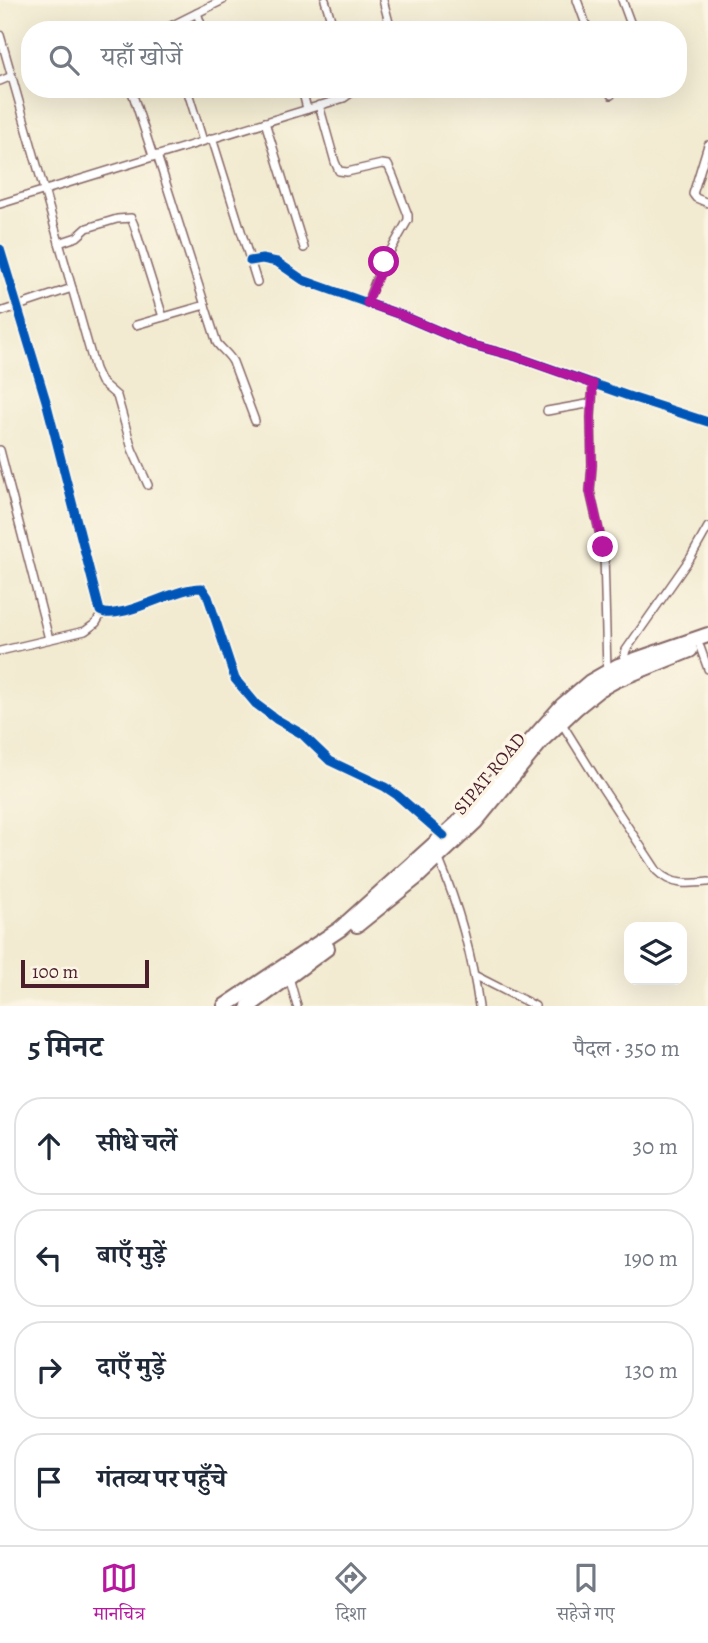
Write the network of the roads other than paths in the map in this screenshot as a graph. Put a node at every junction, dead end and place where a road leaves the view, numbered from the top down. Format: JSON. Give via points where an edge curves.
{"nodes":[{"id":1,"x":223,"y":0,"type":"edge"},
{"id":2,"x":325,"y":0,"type":"edge"},
{"id":3,"x":383,"y":0,"type":"edge"},
{"id":4,"x":577,"y":0,"type":"edge"},
{"id":5,"x":622,"y":0,"type":"edge"},
{"id":6,"x":197,"y":13,"type":"junction"},
{"id":7,"x":181,"y":21,"type":"edge"},
{"id":8,"x":200,"y":21,"type":"edge"},
{"id":9,"x":331,"y":21,"type":"edge"},
{"id":10,"x":389,"y":21,"type":"edge"},
{"id":11,"x":585,"y":21,"type":"edge"},
{"id":12,"x":630,"y":21,"type":"edge"},
{"id":13,"x":0,"y":35,"type":"edge"},
{"id":14,"x":12,"y":76,"type":"junction"},
{"id":15,"x":0,"y":81,"type":"edge"},
{"id":16,"x":134,"y":98,"type":"edge"},
{"id":17,"x":190,"y":98,"type":"edge"},
{"id":18,"x":304,"y":98,"type":"edge"},
{"id":19,"x":342,"y":98,"type":"edge"},
{"id":20,"x":319,"y":106,"type":"junction"},
{"id":21,"x":307,"y":109,"type":"junction"},
{"id":22,"x":265,"y":122,"type":"junction"},
{"id":23,"x":212,"y":138,"type":"junction"},
{"id":24,"x":203,"y":141,"type":"junction"},
{"id":25,"x":708,"y":145,"type":"edge"},
{"id":26,"x":155,"y":155,"type":"junction"},
{"id":27,"x":44,"y":191,"type":"junction"},
{"id":28,"x":708,"y":203,"type":"edge"},
{"id":29,"x":0,"y":204,"type":"edge"},
{"id":30,"x":59,"y":243,"type":"junction"},
{"id":31,"x":304,"y":248,"type":"dead end"},
{"id":32,"x":0,"y":249,"type":"edge"},
{"id":33,"x":250,"y":261,"type":"junction"},
{"id":34,"x":257,"y":282,"type":"dead end"},
{"id":35,"x":72,"y":288,"type":"junction"},
{"id":36,"x":367,"y":303,"type":"junction"},
{"id":37,"x":205,"y":304,"type":"junction"},
{"id":38,"x":18,"y":306,"type":"junction"},
{"id":39,"x":0,"y":312,"type":"edge"},
{"id":40,"x":163,"y":317,"type":"junction"},
{"id":41,"x":136,"y":325,"type":"dead end"},
{"id":42,"x":593,"y":384,"type":"junction"},
{"id":43,"x":592,"y":401,"type":"junction"},
{"id":44,"x":547,"y":411,"type":"dead end"},
{"id":45,"x":255,"y":421,"type":"dead end"},
{"id":46,"x":708,"y":422,"type":"edge"},
{"id":47,"x":0,"y":450,"type":"edge"},
{"id":48,"x":148,"y":485,"type":"dead end"},
{"id":49,"x":708,"y":527,"type":"edge"},
{"id":50,"x":102,"y":613,"type":"junction"},
{"id":51,"x":48,"y":639,"type":"junction"},
{"id":52,"x":705,"y":642,"type":"edge"},
{"id":53,"x":0,"y":651,"type":"edge"},
{"id":54,"x":622,"y":665,"type":"junction"},
{"id":55,"x":708,"y":668,"type":"edge"},
{"id":56,"x":607,"y":672,"type":"junction"},
{"id":57,"x":561,"y":722,"type":"junction"},
{"id":58,"x":444,"y":836,"type":"junction"},
{"id":59,"x":438,"y":856,"type":"junction"},
{"id":60,"x":708,"y":882,"type":"edge"},
{"id":61,"x":476,"y":976,"type":"junction"},
{"id":62,"x":289,"y":978,"type":"junction"},
{"id":63,"x":225,"y":1006,"type":"edge"},
{"id":64,"x":249,"y":1006,"type":"edge"},
{"id":65,"x":297,"y":1006,"type":"edge"},
{"id":66,"x":479,"y":1006,"type":"edge"},
{"id":67,"x":535,"y":1006,"type":"edge"}],
"edges":[{"from":1,"to":6,"type":"street"},
{"from":2,"to":9,"type":"street"},
{"from":3,"to":10,"type":"street"},
{"from":4,"to":11,"type":"street"},
{"from":5,"to":12,"type":"street"},
{"from":6,"to":7,"type":"street"},
{"from":6,"to":8,"type":"street"},
{"from":13,"to":14,"type":"street"},
{"from":14,"to":15,"type":"street"},
{"from":14,"to":27,"type":"street"},
{"from":16,"to":26,"type":"street"},
{"from":17,"to":24,"type":"street"},
{"from":18,"to":21,"type":"street"},
{"from":19,"to":20,"type":"street"},
{"from":20,"to":21,"type":"street"},
{"from":20,"to":36,"type":"street","via":[[339,171],[388,165],[408,215]]},
{"from":21,"to":22,"type":"street"},
{"from":22,"to":23,"type":"street"},
{"from":22,"to":31,"type":"street"},
{"from":23,"to":24,"type":"street"},
{"from":23,"to":33,"type":"street"},
{"from":24,"to":26,"type":"street"},
{"from":25,"to":28,"type":"street","via":[[693,194]]},
{"from":26,"to":27,"type":"street"},
{"from":26,"to":37,"type":"street"},
{"from":27,"to":29,"type":"street"},
{"from":27,"to":30,"type":"street"},
{"from":30,"to":35,"type":"street"},
{"from":30,"to":40,"type":"street","via":[[87,228],[131,218]]},
{"from":32,"to":38,"type":"street"},
{"from":33,"to":34,"type":"street"},
{"from":33,"to":36,"type":"street","via":[[276,262],[298,278]]},
{"from":35,"to":38,"type":"street"},
{"from":35,"to":48,"type":"street","via":[[95,369],[101,382],[117,396]]},
{"from":36,"to":42,"type":"street","via":[[469,344]]},
{"from":37,"to":40,"type":"street"},
{"from":37,"to":45,"type":"street","via":[[217,343],[233,362]]},
{"from":38,"to":39,"type":"street"},
{"from":38,"to":50,"type":"street"},
{"from":40,"to":41,"type":"street"},
{"from":42,"to":43,"type":"street"},
{"from":42,"to":46,"type":"street"},
{"from":43,"to":44,"type":"street"},
{"from":43,"to":56,"type":"street","via":[[590,491],[604,553]]},
{"from":47,"to":51,"type":"street"},
{"from":49,"to":54,"type":"street","via":[[626,650]]},
{"from":50,"to":51,"type":"street","via":[[89,629]]},
{"from":50,"to":58,"type":"street","via":[[202,588],[235,678],[256,704],[302,733],[330,761],[397,794]]},
{"from":51,"to":53,"type":"street"},
{"from":52,"to":54,"type":"highway"},
{"from":52,"to":55,"type":"street"},
{"from":52,"to":57,"type":"highway","name":"SIPAT ROAD","via":[[616,680]]},
{"from":54,"to":56,"type":"highway"},
{"from":56,"to":58,"type":"highway","via":[[563,705]]},
{"from":57,"to":59,"type":"highway","name":"SIPAT ROAD","via":[[474,822]]},
{"from":57,"to":60,"type":"street","via":[[657,871],[678,883]]},
{"from":58,"to":63,"type":"highway","via":[[340,929]]},
{"from":59,"to":61,"type":"street"},
{"from":59,"to":62,"type":"highway","name":"SIPAT ROAD"},
{"from":61,"to":66,"type":"street"},
{"from":61,"to":67,"type":"street"},
{"from":62,"to":64,"type":"highway","name":"SIPAT ROAD"},
{"from":62,"to":65,"type":"street"}]}
